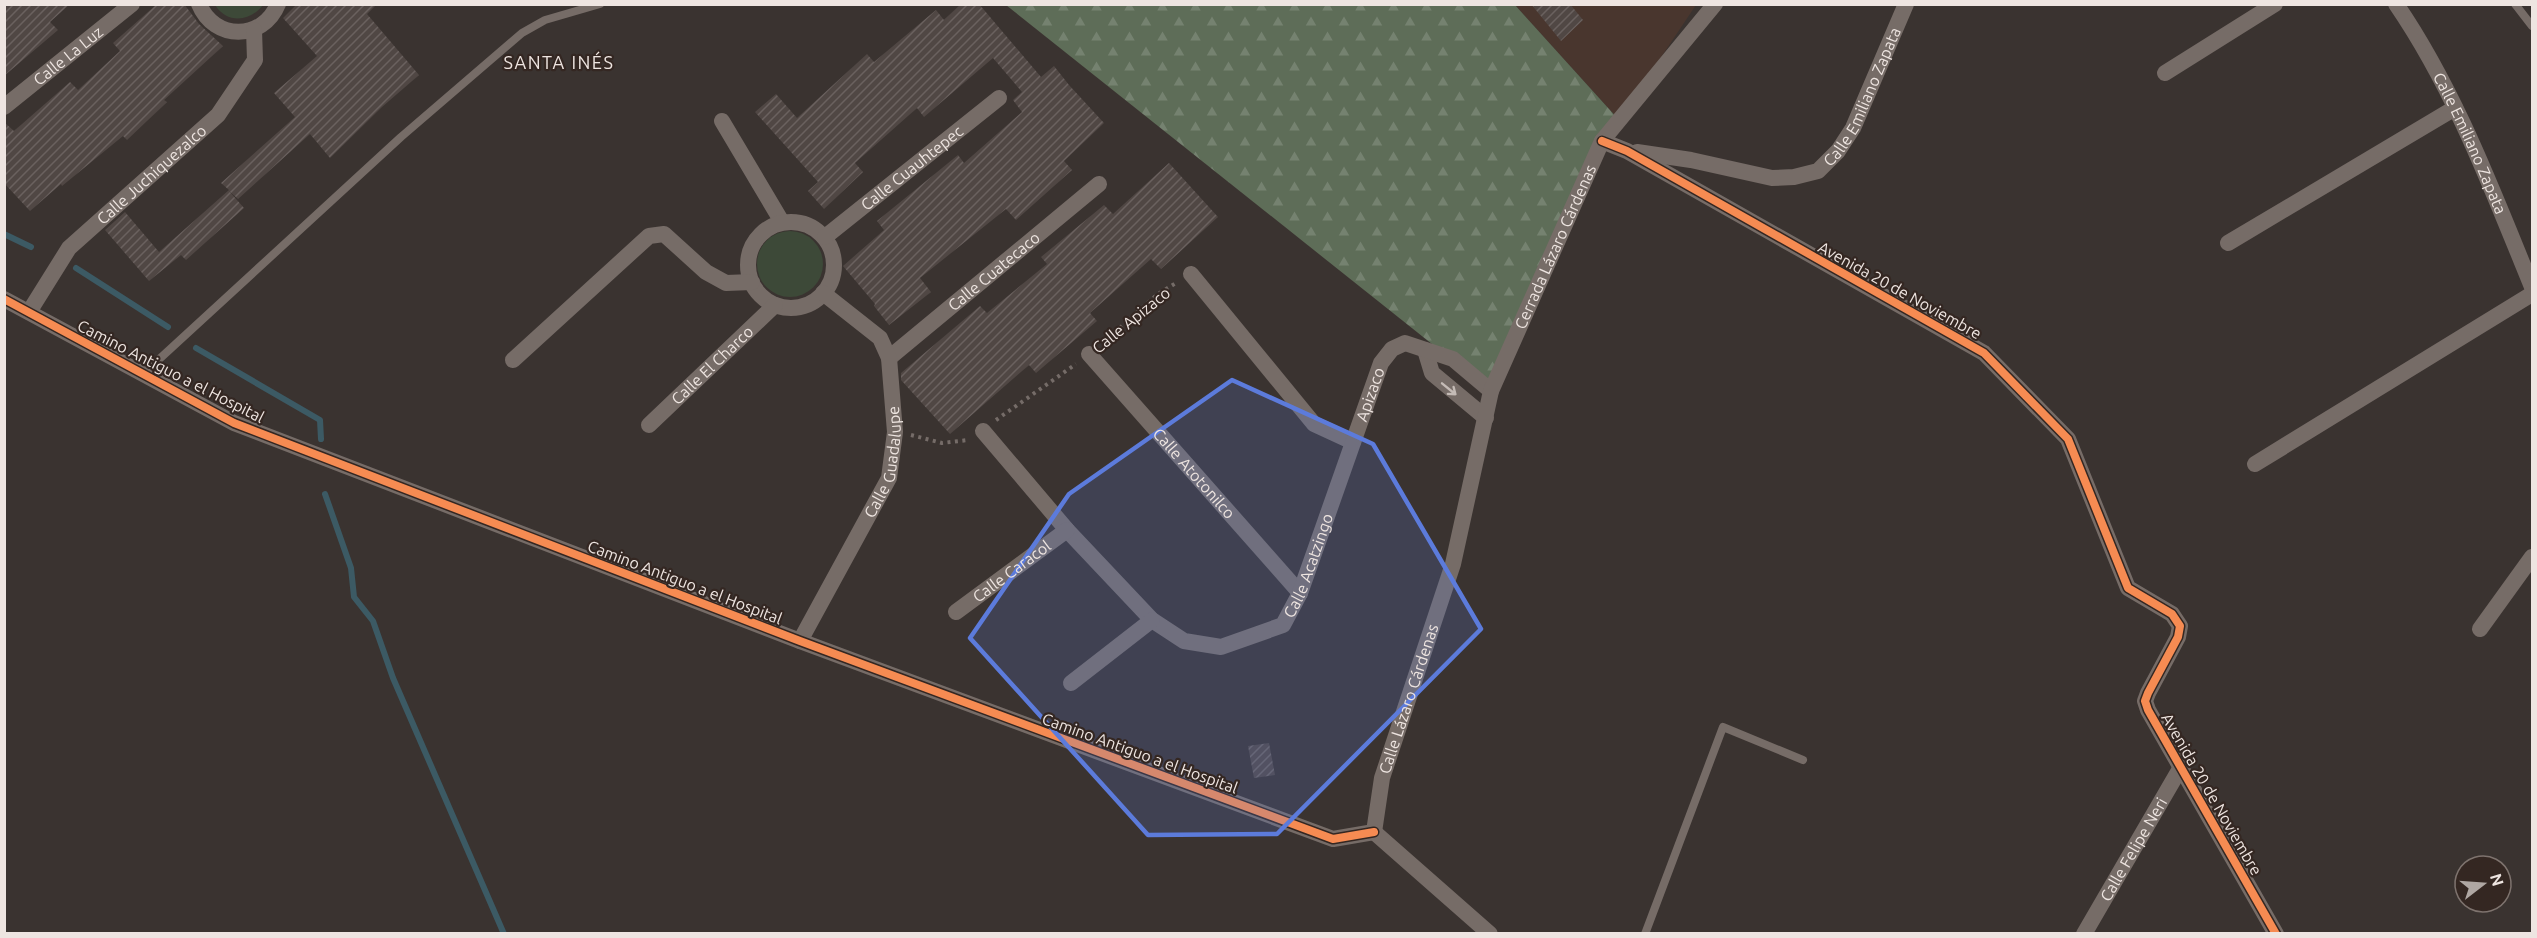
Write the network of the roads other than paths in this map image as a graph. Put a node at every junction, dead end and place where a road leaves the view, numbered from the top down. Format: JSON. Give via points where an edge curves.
{"nodes":[{"id":1,"x":132,"y":4,"type":"edge"},
{"id":2,"x":199,"y":4,"type":"edge"},
{"id":3,"x":278,"y":4,"type":"edge"},
{"id":4,"x":600,"y":4,"type":"edge"},
{"id":5,"x":1715,"y":4,"type":"edge"},
{"id":6,"x":1906,"y":4,"type":"edge"},
{"id":7,"x":2275,"y":4,"type":"edge"},
{"id":8,"x":2396,"y":4,"type":"edge"},
{"id":9,"x":2515,"y":4,"type":"edge"},
{"id":10,"x":2532,"y":26,"type":"edge"},
{"id":11,"x":254,"y":30,"type":"junction"},
{"id":12,"x":2164,"y":73,"type":"dead end"},
{"id":13,"x":999,"y":98,"type":"dead end"},
{"id":14,"x":4,"y":107,"type":"edge"},
{"id":15,"x":2455,"y":108,"type":"junction"},
{"id":16,"x":722,"y":121,"type":"dead end"},
{"id":17,"x":1602,"y":141,"type":"junction"},
{"id":18,"x":1627,"y":151,"type":"junction"},
{"id":19,"x":1099,"y":184,"type":"dead end"},
{"id":20,"x":782,"y":222,"type":"junction"},
{"id":21,"x":825,"y":237,"type":"junction"},
{"id":22,"x":2228,"y":243,"type":"dead end"},
{"id":23,"x":1191,"y":274,"type":"road end"},
{"id":24,"x":752,"y":282,"type":"junction"},
{"id":25,"x":2532,"y":287,"type":"edge"},
{"id":26,"x":823,"y":293,"type":"junction"},
{"id":27,"x":2532,"y":294,"type":"edge"},
{"id":28,"x":4,"y":299,"type":"edge"},
{"id":29,"x":775,"y":305,"type":"junction"},
{"id":30,"x":29,"y":312,"type":"junction"},
{"id":31,"x":1425,"y":350,"type":"junction"},
{"id":32,"x":1089,"y":354,"type":"road end"},
{"id":33,"x":889,"y":358,"type":"junction"},
{"id":34,"x":513,"y":360,"type":"dead end"},
{"id":35,"x":143,"y":374,"type":"junction"},
{"id":36,"x":1491,"y":391,"type":"junction"},
{"id":37,"x":1486,"y":418,"type":"junction"},
{"id":38,"x":649,"y":425,"type":"dead end"},
{"id":39,"x":983,"y":431,"type":"road end"},
{"id":40,"x":1353,"y":442,"type":"junction"},
{"id":41,"x":2255,"y":464,"type":"dead end"},
{"id":42,"x":1067,"y":530,"type":"junction"},
{"id":43,"x":2532,"y":557,"type":"edge"},
{"id":44,"x":1300,"y":593,"type":"junction"},
{"id":45,"x":956,"y":612,"type":"dead end"},
{"id":46,"x":1152,"y":620,"type":"junction"},
{"id":47,"x":2480,"y":629,"type":"dead end"},
{"id":48,"x":800,"y":641,"type":"junction"},
{"id":49,"x":1071,"y":683,"type":"dead end"},
{"id":50,"x":1803,"y":760,"type":"dead end"},
{"id":51,"x":2181,"y":767,"type":"junction"},
{"id":52,"x":1374,"y":832,"type":"junction"},
{"id":53,"x":1490,"y":933,"type":"edge"},
{"id":54,"x":1645,"y":933,"type":"edge"},
{"id":55,"x":2084,"y":933,"type":"edge"},
{"id":56,"x":2276,"y":933,"type":"edge"}],
"edges":[{"from":1,"to":14,"type":"street","name":"Calle La Luz"},
{"from":2,"to":11,"type":"street","via":[[212,24],[223,30]]},
{"from":3,"to":11,"type":"street","via":[[271,18]]},
{"from":4,"to":35,"type":"lane","via":[[545,20],[522,33],[401,137]]},
{"from":5,"to":17,"type":"street","name":"Cerrada Lázaro Cárdenas"},
{"from":6,"to":18,"type":"street","name":"Calle Emiliano Zapata","via":[[1853,128],[1818,171],[1772,178]]},
{"from":7,"to":12,"type":"street"},
{"from":8,"to":15,"type":"street","name":"Calle Emiliano Zapata"},
{"from":9,"to":10,"type":"lane"},
{"from":11,"to":30,"type":"street","name":"Calle Juchiquezalco","via":[[255,60],[218,115],[69,248]]},
{"from":13,"to":21,"type":"street","name":"Calle Cuauhtepec"},
{"from":15,"to":22,"type":"street"},
{"from":15,"to":25,"type":"street","name":"Calle Emiliano Zapata"},
{"from":16,"to":20,"type":"street"},
{"from":17,"to":18,"type":"street","name":"Avenida 20 de Noviembre"},
{"from":17,"to":36,"type":"street","name":"Cerrada Lázaro Cárdenas"},
{"from":18,"to":51,"type":"street","name":"Avenida 20 de Noviembre","via":[[1984,352],[2068,439],[2128,588],[2172,614],[2180,626],[2145,701]]},
{"from":19,"to":33,"type":"street","name":"Calle Cuatecaco"},
{"from":20,"to":21,"type":"street","via":[[806,224]]},
{"from":20,"to":24,"type":"street","via":[[765,230],[753,245],[748,263]]},
{"from":21,"to":26,"type":"street","via":[[834,266]]},
{"from":23,"to":40,"type":"street","via":[[1314,424]]},
{"from":24,"to":29,"type":"street"},
{"from":24,"to":34,"type":"street","via":[[726,283],[706,272],[664,234],[649,236]]},
{"from":26,"to":29,"type":"street","via":[[801,306]]},
{"from":26,"to":33,"type":"street","name":"Calle Guadalupe","via":[[880,338]]},
{"from":27,"to":41,"type":"street"},
{"from":28,"to":30,"type":"street","name":"Camino Antiguo a el Hospital"},
{"from":29,"to":38,"type":"street","name":"Calle El Charco"},
{"from":30,"to":35,"type":"street","name":"Camino Antiguo a el Hospital"},
{"from":31,"to":36,"type":"street","via":[[1453,359]]},
{"from":31,"to":37,"type":"street","one_way":true,"via":[[1432,373]]},
{"from":31,"to":40,"type":"street","name":"Apizaco","via":[[1406,343],[1392,349],[1381,363]]},
{"from":32,"to":44,"type":"street","name":"Calle Atotonilco"},
{"from":33,"to":48,"type":"street","name":"Calle Guadalupe","via":[[895,432],[889,478]]},
{"from":35,"to":48,"type":"street","name":"Camino Antiguo a el Hospital","via":[[234,423]]},
{"from":36,"to":37,"type":"street","name":"Cerrada Lázaro Cárdenas"},
{"from":37,"to":52,"type":"street","name":"Calle Lázaro Cárdenas","via":[[1454,564],[1382,778]]},
{"from":39,"to":42,"type":"street","name":"Calle Caracol"},
{"from":40,"to":44,"type":"street","name":"Calle Acatzingo"},
{"from":42,"to":45,"type":"street","name":"Calle Caracol"},
{"from":42,"to":46,"type":"street","name":"Calle Caracol"},
{"from":43,"to":47,"type":"street"},
{"from":44,"to":46,"type":"street","name":"Calle Acatzingo","via":[[1283,626],[1221,647],[1184,641]]},
{"from":46,"to":49,"type":"street"},
{"from":48,"to":52,"type":"street","name":"Camino Antiguo a el Hospital","via":[[1333,839]]},
{"from":50,"to":54,"type":"lane","via":[[1723,727]]},
{"from":51,"to":55,"type":"street","name":"Calle Felipe Neri"},
{"from":51,"to":56,"type":"street","name":"Avenida 20 de Noviembre"},
{"from":52,"to":53,"type":"street"}]}
